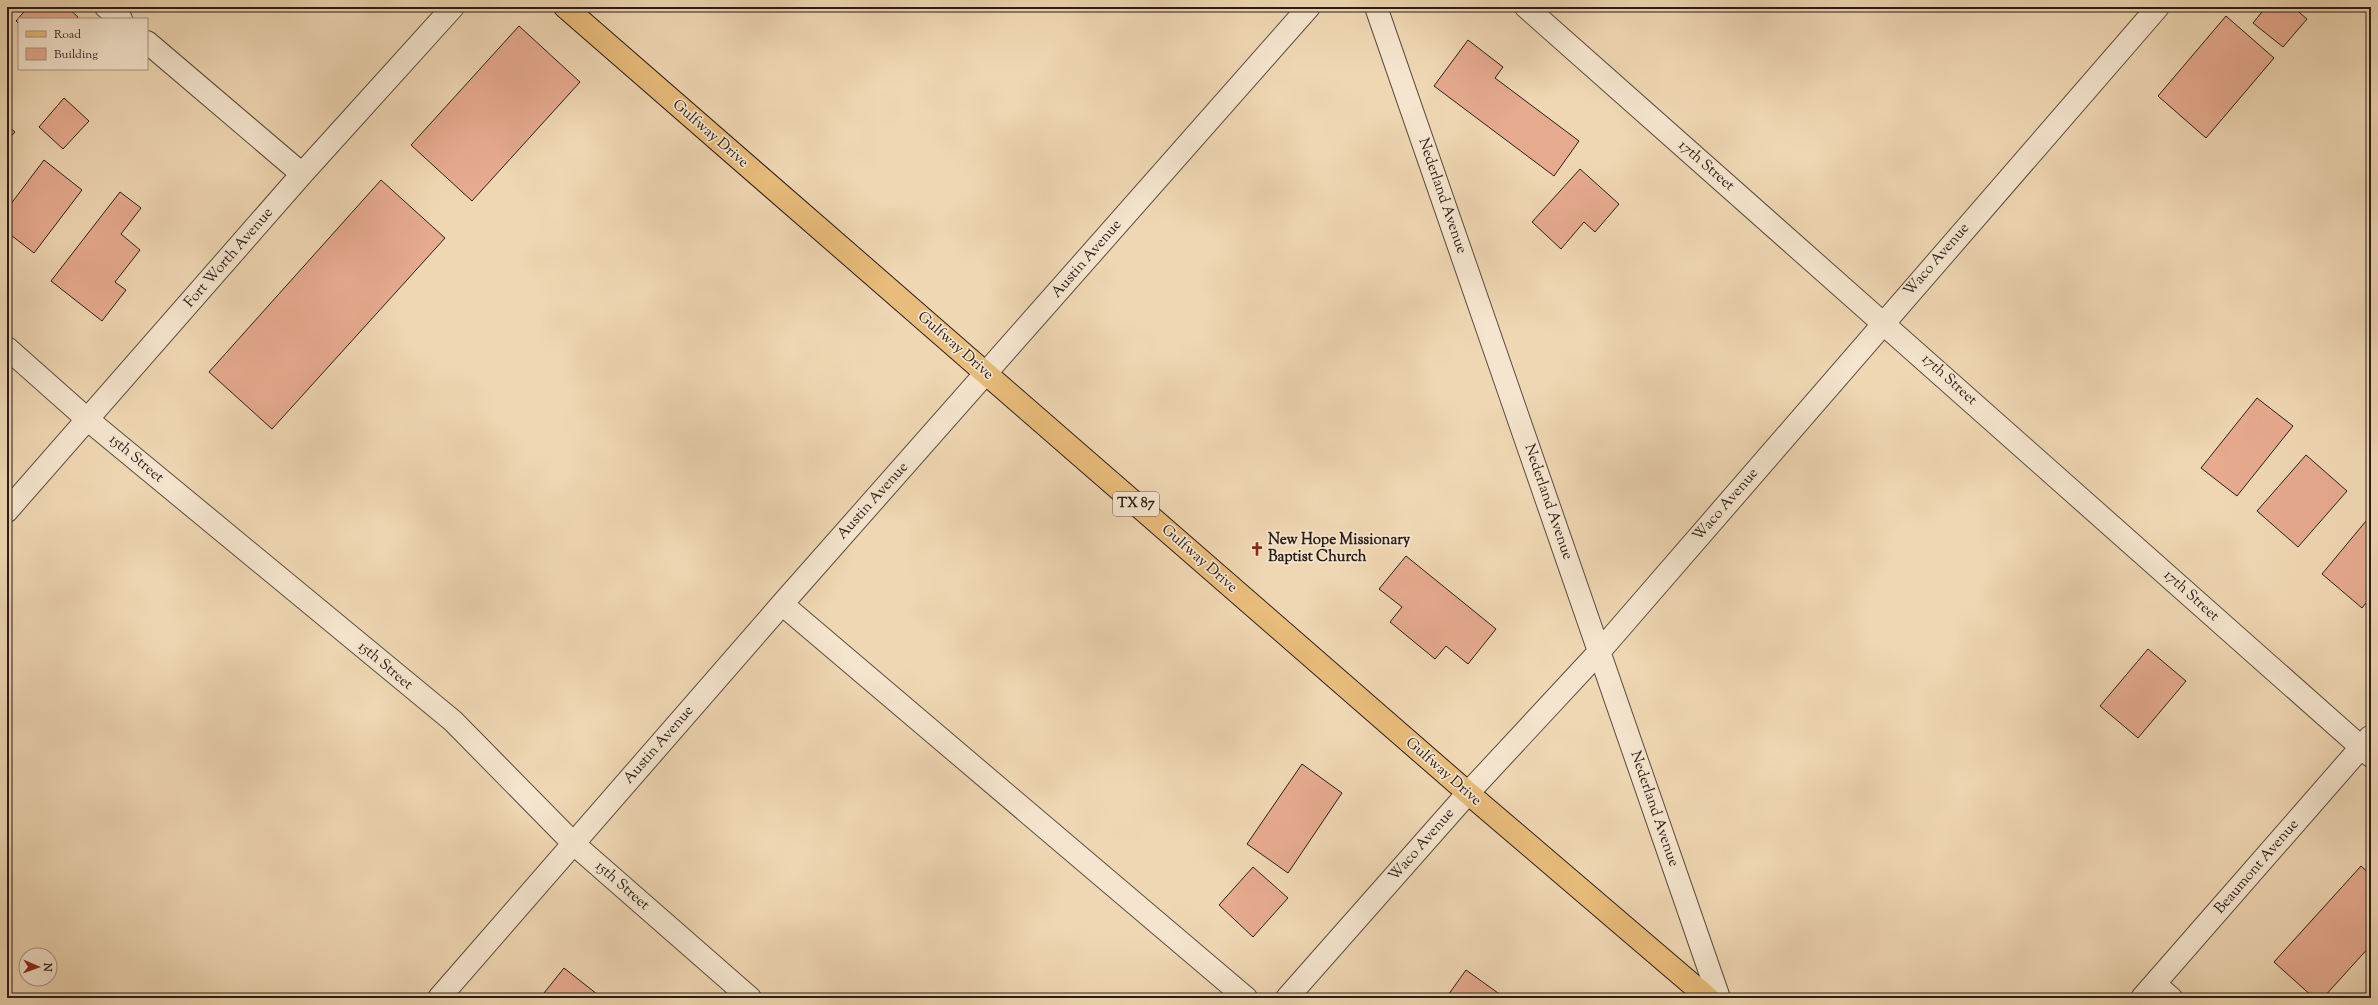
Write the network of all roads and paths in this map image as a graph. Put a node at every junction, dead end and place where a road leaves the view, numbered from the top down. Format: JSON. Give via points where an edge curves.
{"nodes":[{"id":1,"x":106,"y":7,"type":"edge"},
{"id":2,"x":453,"y":7,"type":"edge"},
{"id":3,"x":565,"y":7,"type":"edge"},
{"id":4,"x":1309,"y":7,"type":"edge"},
{"id":5,"x":1376,"y":7,"type":"edge"},
{"id":6,"x":1526,"y":7,"type":"edge"},
{"id":7,"x":2158,"y":7,"type":"edge"},
{"id":8,"x":119,"y":18,"type":"edge"},
{"id":9,"x":148,"y":43,"type":"edge"},
{"id":10,"x":302,"y":174,"type":"junction"},
{"id":11,"x":1883,"y":322,"type":"junction"},
{"id":12,"x":7,"y":348,"type":"edge"},
{"id":13,"x":986,"y":374,"type":"junction"},
{"id":14,"x":87,"y":419,"type":"junction"},
{"id":15,"x":7,"y":511,"type":"edge"},
{"id":16,"x":782,"y":604,"type":"junction"},
{"id":17,"x":1599,"y":652,"type":"junction"},
{"id":18,"x":2368,"y":746,"type":"edge"},
{"id":19,"x":1468,"y":793,"type":"junction"},
{"id":20,"x":574,"y":844,"type":"junction"},
{"id":21,"x":2149,"y":991,"type":"edge"},
{"id":22,"x":439,"y":998,"type":"edge"},
{"id":23,"x":750,"y":998,"type":"edge"},
{"id":24,"x":1246,"y":998,"type":"edge"},
{"id":25,"x":1287,"y":998,"type":"edge"},
{"id":26,"x":1708,"y":998,"type":"edge"},
{"id":27,"x":1719,"y":998,"type":"edge"},
{"id":28,"x":2171,"y":998,"type":"edge"}],
"edges":[{"from":1,"to":8,"type":"street"},
{"from":2,"to":10,"type":"street","name":"Fort Worth Avenue"},
{"from":3,"to":13,"type":"main road","name":"Gulfway Drive","number":"TX 87"},
{"from":4,"to":13,"type":"street","name":"Austin Avenue"},
{"from":5,"to":17,"type":"street","name":"Nederland Avenue"},
{"from":6,"to":11,"type":"street","name":"17th Street"},
{"from":7,"to":11,"type":"street","name":"Waco Avenue"},
{"from":9,"to":10,"type":"street"},
{"from":10,"to":14,"type":"street","name":"Fort Worth Avenue"},
{"from":11,"to":17,"type":"street","name":"Waco Avenue"},
{"from":11,"to":18,"type":"street","name":"17th Street"},
{"from":12,"to":14,"type":"street","name":"15th Street"},
{"from":13,"to":16,"type":"street","name":"Austin Avenue"},
{"from":13,"to":19,"type":"main road","name":"Gulfway Drive","number":"TX 87"},
{"from":14,"to":15,"type":"street","name":"Fort Worth Avenue"},
{"from":14,"to":20,"type":"street","name":"15th Street","via":[[453,721]]},
{"from":16,"to":20,"type":"street","name":"Austin Avenue"},
{"from":16,"to":24,"type":"street"},
{"from":17,"to":19,"type":"street","name":"Waco Avenue"},
{"from":17,"to":27,"type":"street","name":"Nederland Avenue"},
{"from":18,"to":21,"type":"street","name":"Beaumont Avenue"},
{"from":19,"to":25,"type":"street","name":"Waco Avenue"},
{"from":19,"to":26,"type":"main road","name":"Gulfway Drive","number":"TX 87"},
{"from":20,"to":22,"type":"street","name":"Austin Avenue"},
{"from":20,"to":23,"type":"street","name":"15th Street"},
{"from":21,"to":28,"type":"street"}]}
